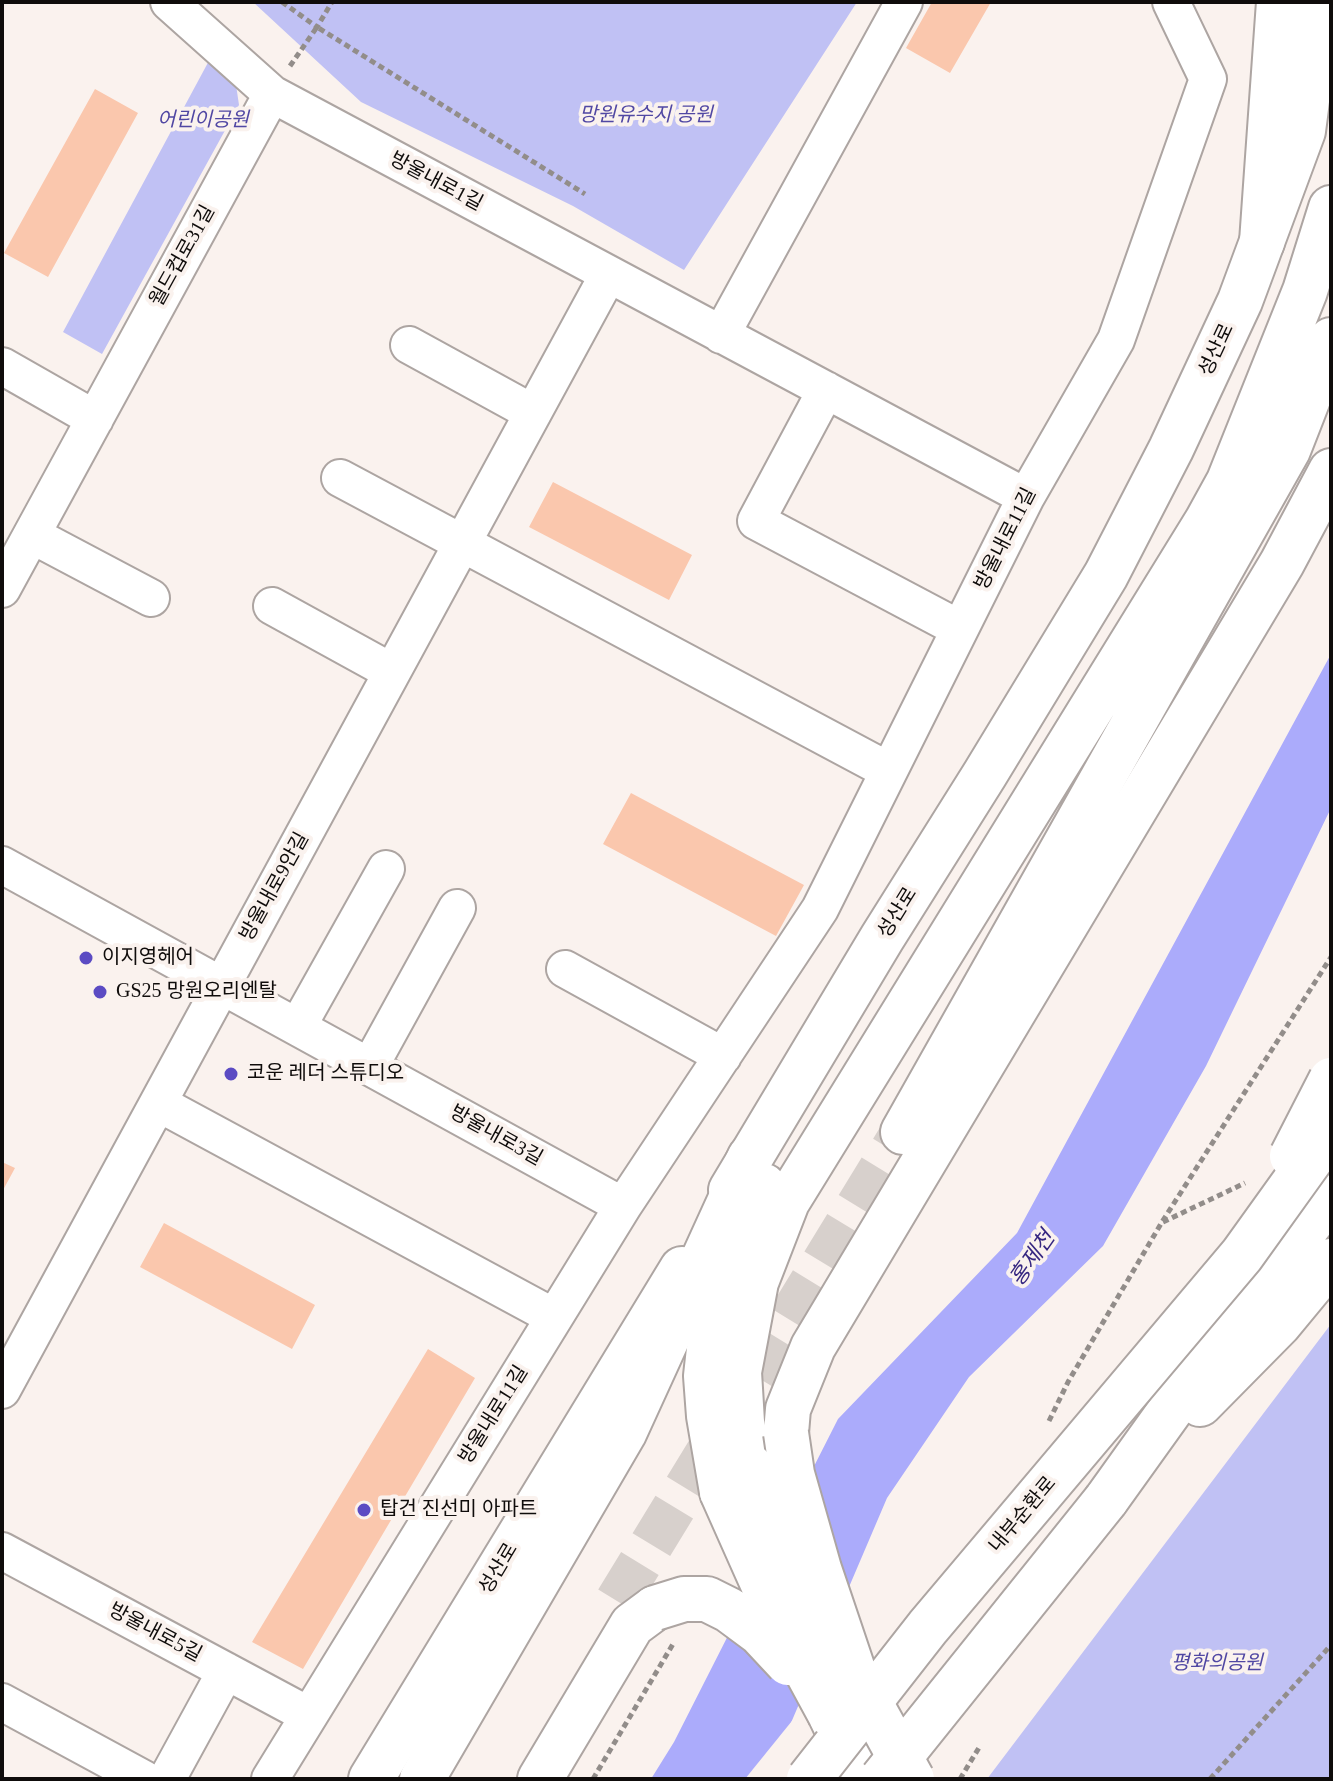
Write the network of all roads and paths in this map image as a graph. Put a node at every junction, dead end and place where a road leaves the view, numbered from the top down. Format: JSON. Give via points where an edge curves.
{"nodes":[{"id":1,"x":169,"y":2,"type":"edge"},
{"id":2,"x":282,"y":2,"type":"edge"},
{"id":3,"x":332,"y":2,"type":"edge"},
{"id":4,"x":904,"y":2,"type":"edge"},
{"id":5,"x":1171,"y":2,"type":"edge"},
{"id":6,"x":1279,"y":2,"type":"edge"},
{"id":7,"x":1320,"y":2,"type":"edge"},
{"id":8,"x":317,"y":27,"type":"junction"},
{"id":9,"x":272,"y":94,"type":"junction"},
{"id":10,"x":585,"y":194,"type":"dead end"},
{"id":11,"x":1331,"y":208,"type":"edge"},
{"id":12,"x":1262,"y":242,"type":"junction"},
{"id":13,"x":608,"y":275,"type":"junction"},
{"id":14,"x":721,"y":335,"type":"junction"},
{"id":15,"x":1331,"y":340,"type":"edge"},
{"id":16,"x":409,"y":345,"type":"dead end"},
{"id":17,"x":2,"y":366,"type":"edge"},
{"id":18,"x":826,"y":390,"type":"junction"},
{"id":19,"x":533,"y":413,"type":"junction"},
{"id":20,"x":95,"y":419,"type":"junction"},
{"id":21,"x":1331,"y":471,"type":"edge"},
{"id":22,"x":340,"y":478,"type":"dead end"},
{"id":23,"x":1026,"y":497,"type":"junction"},
{"id":24,"x":32,"y":535,"type":"junction"},
{"id":25,"x":462,"y":543,"type":"junction"},
{"id":26,"x":2,"y":589,"type":"edge"},
{"id":27,"x":151,"y":598,"type":"dead end"},
{"id":28,"x":272,"y":606,"type":"dead end"},
{"id":29,"x":960,"y":629,"type":"junction"},
{"id":30,"x":392,"y":672,"type":"junction"},
{"id":31,"x":889,"y":771,"type":"junction"},
{"id":32,"x":2,"y":865,"type":"edge"},
{"id":33,"x":386,"y":869,"type":"dead end"},
{"id":34,"x":457,"y":908,"type":"dead end"},
{"id":35,"x":882,"y":938,"type":"junction"},
{"id":36,"x":1331,"y":957,"type":"edge"},
{"id":37,"x":565,"y":969,"type":"dead end"},
{"id":38,"x":222,"y":984,"type":"junction"},
{"id":39,"x":298,"y":1026,"type":"junction"},
{"id":40,"x":723,"y":1056,"type":"junction"},
{"id":41,"x":370,"y":1066,"type":"junction"},
{"id":42,"x":1331,"y":1080,"type":"edge"},
{"id":43,"x":158,"y":1103,"type":"junction"},
{"id":44,"x":1331,"y":1131,"type":"edge"},
{"id":45,"x":903,"y":1132,"type":"tunnel mouth"},
{"id":46,"x":750,"y":1157,"type":"junction"},
{"id":47,"x":1331,"y":1197,"type":"edge"},
{"id":48,"x":623,"y":1206,"type":"junction"},
{"id":49,"x":1242,"y":1255,"type":"junction"},
{"id":50,"x":1331,"y":1261,"type":"edge"},
{"id":51,"x":554,"y":1317,"type":"junction"},
{"id":52,"x":2,"y":1390,"type":"edge"},
{"id":53,"x":1047,"y":1424,"type":"dead end"},
{"id":54,"x":736,"y":1479,"type":"junction"},
{"id":55,"x":1106,"y":1500,"type":"junction"},
{"id":56,"x":2,"y":1551,"type":"edge"},
{"id":57,"x":636,"y":1604,"type":"junction"},
{"id":58,"x":1331,"y":1645,"type":"edge"},
{"id":59,"x":852,"y":1667,"type":"junction"},
{"id":60,"x":226,"y":1671,"type":"junction"},
{"id":61,"x":2,"y":1702,"type":"edge"},
{"id":62,"x":830,"y":1714,"type":"junction"},
{"id":63,"x":308,"y":1715,"type":"junction"},
{"id":64,"x":980,"y":1746,"type":"dead end"},
{"id":65,"x":144,"y":1779,"type":"edge"},
{"id":66,"x":167,"y":1779,"type":"edge"},
{"id":67,"x":270,"y":1779,"type":"edge"},
{"id":68,"x":371,"y":1779,"type":"edge"},
{"id":69,"x":422,"y":1779,"type":"edge"},
{"id":70,"x":509,"y":1779,"type":"edge"},
{"id":71,"x":540,"y":1779,"type":"edge"},
{"id":72,"x":809,"y":1779,"type":"edge"},
{"id":73,"x":861,"y":1779,"type":"edge"},
{"id":74,"x":882,"y":1779,"type":"edge"},
{"id":75,"x":912,"y":1779,"type":"edge"},
{"id":76,"x":960,"y":1779,"type":"edge"},
{"id":77,"x":1210,"y":1779,"type":"edge"}],
"edges":[{"from":1,"to":9,"type":"street","name":"방울내로1길"},
{"from":2,"to":8,"type":"path"},
{"from":3,"to":8,"type":"path"},
{"from":4,"to":14,"type":"street"},
{"from":5,"to":23,"type":"street","name":"방울내로11길","via":[[1208,79],[1116,340]]},
{"from":6,"to":12,"type":"main road"},
{"from":7,"to":12,"type":"main road","name":"성산로","via":[[1303,131]]},
{"from":8,"to":9,"type":"path"},
{"from":8,"to":10,"type":"path"},
{"from":9,"to":13,"type":"street","name":"방울내로1길"},
{"from":9,"to":20,"type":"street","name":"월드컵로31길"},
{"from":11,"to":54,"type":"main road","via":[[1305,291],[1229,481],[787,1202],[756,1282],[739,1372],[742,1422]]},
{"from":12,"to":35,"type":"main road","name":"성산로","via":[[1171,449],[1106,575]]},
{"from":13,"to":14,"type":"street","name":"방울내로1길"},
{"from":13,"to":19,"type":"street","name":"방울내로9안길"},
{"from":14,"to":18,"type":"street","name":"방울내로1길"},
{"from":15,"to":45,"type":"main road","via":[[1288,450]]},
{"from":16,"to":19,"type":"street"},
{"from":17,"to":20,"type":"street"},
{"from":18,"to":23,"type":"street","name":"방울내로1길"},
{"from":18,"to":29,"type":"street","via":[[756,521]]},
{"from":19,"to":25,"type":"street","name":"방울내로9안길"},
{"from":20,"to":24,"type":"street","name":"월드컵로31길"},
{"from":21,"to":59,"type":"main road","bridge":true,"via":[[1282,563],[813,1347],[793,1395],[786,1433],[792,1474]]},
{"from":22,"to":25,"type":"street"},
{"from":23,"to":29,"type":"street","name":"방울내로11길"},
{"from":24,"to":26,"type":"street","name":"월드컵로31길"},
{"from":24,"to":27,"type":"street"},
{"from":25,"to":30,"type":"street","name":"방울내로9안길"},
{"from":25,"to":31,"type":"street"},
{"from":28,"to":30,"type":"street"},
{"from":29,"to":31,"type":"street","name":"방울내로11길"},
{"from":30,"to":38,"type":"street","name":"방울내로9안길"},
{"from":31,"to":40,"type":"street","name":"방울내로11길","via":[[820,909]]},
{"from":32,"to":38,"type":"street","name":"방울내로3길"},
{"from":33,"to":39,"type":"street"},
{"from":34,"to":41,"type":"street"},
{"from":35,"to":46,"type":"main road","name":"성산로"},
{"from":35,"to":54,"type":"main road","via":[[735,1248],[711,1331],[709,1416]]},
{"from":36,"to":53,"type":"path","via":[[1162,1222]]},
{"from":37,"to":40,"type":"street"},
{"from":38,"to":39,"type":"street","name":"방울내로3길"},
{"from":38,"to":43,"type":"street","name":"방울내로9안길"},
{"from":39,"to":41,"type":"street","name":"방울내로3길"},
{"from":40,"to":48,"type":"street","name":"방울내로11길"},
{"from":41,"to":48,"type":"street","name":"방울내로3길"},
{"from":42,"to":49,"type":"main road","bridge":true},
{"from":43,"to":51,"type":"street"},
{"from":43,"to":52,"type":"street","name":"방울내로9안길"},
{"from":44,"to":49,"type":"main road","bridge":true},
{"from":46,"to":68,"type":"main road","name":"성산로"},
{"from":46,"to":69,"type":"main road","via":[[624,1433]]},
{"from":47,"to":55,"type":"main road","via":[[1250,1299]]},
{"from":48,"to":51,"type":"street","name":"방울내로11길"},
{"from":49,"to":72,"type":"main road","name":"내부순환로","bridge":true,"via":[[928,1627]]},
{"from":50,"to":55,"type":"main road","via":[[1279,1324]]},
{"from":51,"to":63,"type":"street","name":"방울내로11길"},
{"from":54,"to":59,"type":"main road","bridge":true,"via":[[772,1525]]},
{"from":54,"to":62,"type":"main road","bridge":true,"via":[[779,1620]]},
{"from":55,"to":74,"type":"main road","bridge":true},
{"from":56,"to":60,"type":"street","name":"방울내로5길"},
{"from":57,"to":62,"type":"main road","bridge":true,"via":[[707,1599],[729,1610],[780,1653]]},
{"from":57,"to":70,"type":"main road"},
{"from":57,"to":71,"type":"main road","via":[[632,1625]]},
{"from":58,"to":77,"type":"path"},
{"from":59,"to":75,"type":"main road","bridge":true},
{"from":60,"to":63,"type":"street","name":"방울내로5길"},
{"from":60,"to":66,"type":"street"},
{"from":61,"to":65,"type":"street"},
{"from":62,"to":73,"type":"main road"},
{"from":63,"to":67,"type":"street","name":"방울내로11길"},
{"from":64,"to":76,"type":"path"}]}
